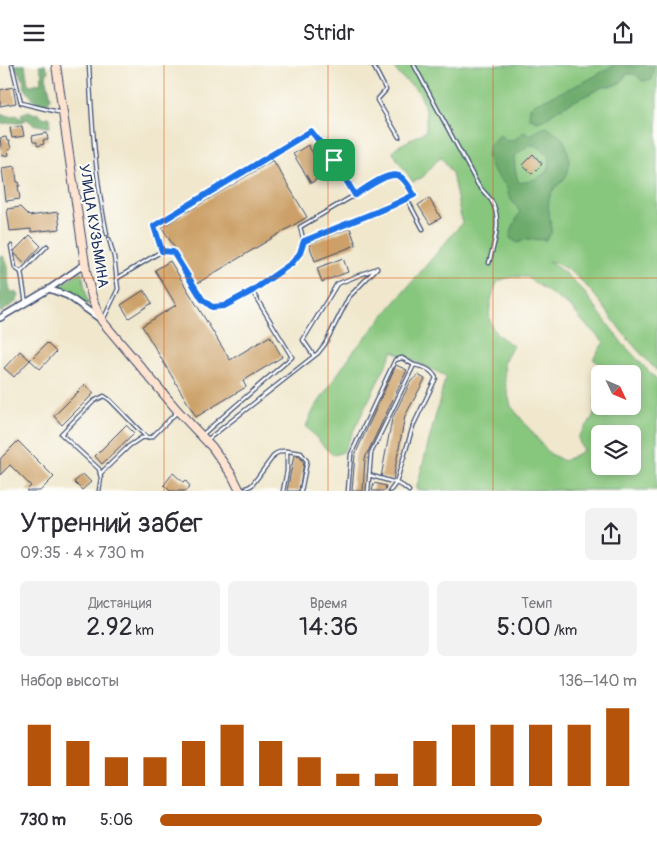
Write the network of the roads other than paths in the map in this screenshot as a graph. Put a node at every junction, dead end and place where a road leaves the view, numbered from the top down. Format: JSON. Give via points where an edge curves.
{"nodes":[{"id":1,"x":12,"y":65,"type":"edge"},
{"id":2,"x":56,"y":65,"type":"edge"},
{"id":3,"x":89,"y":65,"type":"edge"},
{"id":4,"x":373,"y":65,"type":"edge"},
{"id":5,"x":414,"y":65,"type":"edge"},
{"id":6,"x":63,"y":113,"type":"junction"},
{"id":7,"x":399,"y":137,"type":"dead end"},
{"id":8,"x":355,"y":195,"type":"junction"},
{"id":9,"x":407,"y":199,"type":"junction"},
{"id":10,"x":423,"y":229,"type":"dead end"},
{"id":11,"x":108,"y":234,"type":"dead end"},
{"id":12,"x":109,"y":239,"type":"dead end"},
{"id":13,"x":304,"y":241,"type":"junction"},
{"id":14,"x":47,"y":245,"type":"dead end"},
{"id":15,"x":11,"y":246,"type":"dead end"},
{"id":16,"x":162,"y":251,"type":"junction"},
{"id":17,"x":489,"y":263,"type":"dead end"},
{"id":18,"x":84,"y":264,"type":"junction"},
{"id":19,"x":21,"y":272,"type":"junction"},
{"id":20,"x":116,"y":279,"type":"junction"},
{"id":21,"x":49,"y":289,"type":"junction"},
{"id":22,"x":252,"y":291,"type":"junction"},
{"id":23,"x":26,"y":303,"type":"junction"},
{"id":24,"x":0,"y":319,"type":"edge"},
{"id":25,"x":102,"y":321,"type":"junction"},
{"id":26,"x":314,"y":356,"type":"junction"},
{"id":27,"x":414,"y":365,"type":"junction"},
{"id":28,"x":178,"y":411,"type":"junction"},
{"id":29,"x":147,"y":437,"type":"junction"},
{"id":30,"x":204,"y":438,"type":"junction"},
{"id":31,"x":287,"y":451,"type":"junction"},
{"id":32,"x":100,"y":474,"type":"junction"},
{"id":33,"x":369,"y":475,"type":"junction"},
{"id":34,"x":396,"y":483,"type":"junction"},
{"id":35,"x":99,"y":491,"type":"edge"},
{"id":36,"x":241,"y":491,"type":"edge"},
{"id":37,"x":283,"y":491,"type":"edge"},
{"id":38,"x":301,"y":491,"type":"edge"},
{"id":39,"x":348,"y":491,"type":"edge"},
{"id":40,"x":368,"y":491,"type":"edge"},
{"id":41,"x":390,"y":491,"type":"edge"},
{"id":42,"x":409,"y":491,"type":"edge"}],
"edges":[{"from":1,"to":6,"type":"lane","via":[[21,103]]},
{"from":2,"to":6,"type":"main road","name":"УЛИЦА КУЗЬМИНА"},
{"from":3,"to":11,"type":"lane","via":[[94,145]]},
{"from":4,"to":7,"type":"lane","via":[[386,90],[377,100]]},
{"from":5,"to":17,"type":"lane","via":[[478,185],[496,211]]},
{"from":6,"to":18,"type":"main road","name":"УЛИЦА КУЗЬМИНА"},
{"from":8,"to":9,"type":"lane","via":[[392,175],[409,186],[414,195]]},
{"from":8,"to":13,"type":"lane","via":[[300,227]]},
{"from":8,"to":16,"type":"lane","via":[[334,160],[311,131],[154,226]]},
{"from":9,"to":10,"type":"lane"},
{"from":9,"to":13,"type":"lane"},
{"from":12,"to":20,"type":"lane"},
{"from":13,"to":22,"type":"lane","via":[[292,263]]},
{"from":14,"to":19,"type":"lane"},
{"from":15,"to":19,"type":"lane","via":[[15,268]]},
{"from":16,"to":20,"type":"lane"},
{"from":16,"to":22,"type":"lane","via":[[173,252],[202,299],[212,307],[224,306]]},
{"from":18,"to":21,"type":"street"},
{"from":18,"to":25,"type":"main road","name":"УЛИЦА КУЗЬМИНА","via":[[92,300]]},
{"from":19,"to":23,"type":"lane"},
{"from":20,"to":25,"type":"lane","via":[[118,289]]},
{"from":21,"to":23,"type":"street"},
{"from":21,"to":25,"type":"street","via":[[68,296]]},
{"from":22,"to":30,"type":"lane","via":[[292,357]]},
{"from":23,"to":24,"type":"street"},
{"from":25,"to":28,"type":"main road","name":"УЛИЦА КУЗЬМИНА"},
{"from":26,"to":26,"type":"lane","via":[[325,344],[349,297],[376,268],[337,283],[303,340]]},
{"from":26,"to":30,"type":"lane"},
{"from":27,"to":33,"type":"lane","via":[[371,453]]},
{"from":27,"to":34,"type":"lane","via":[[426,368],[436,378],[413,426]]},
{"from":27,"to":39,"type":"lane","via":[[402,357],[395,360],[351,454]]},
{"from":28,"to":29,"type":"lane","via":[[152,437]]},
{"from":28,"to":30,"type":"main road","name":"УЛИЦА КУЗЬМИНА"},
{"from":29,"to":32,"type":"lane","via":[[129,446]]},
{"from":29,"to":32,"type":"lane","via":[[110,399],[104,396],[94,401],[61,434],[99,469]]},
{"from":30,"to":36,"type":"main road","name":"УЛИЦА КУЗЬМИНА"},
{"from":31,"to":36,"type":"lane","via":[[275,454],[252,485]]},
{"from":31,"to":37,"type":"lane"},
{"from":31,"to":38,"type":"lane","via":[[301,453],[307,461]]},
{"from":32,"to":35,"type":"lane"},
{"from":33,"to":34,"type":"lane"},
{"from":33,"to":40,"type":"lane"},
{"from":34,"to":41,"type":"lane"},
{"from":34,"to":42,"type":"lane"}]}
